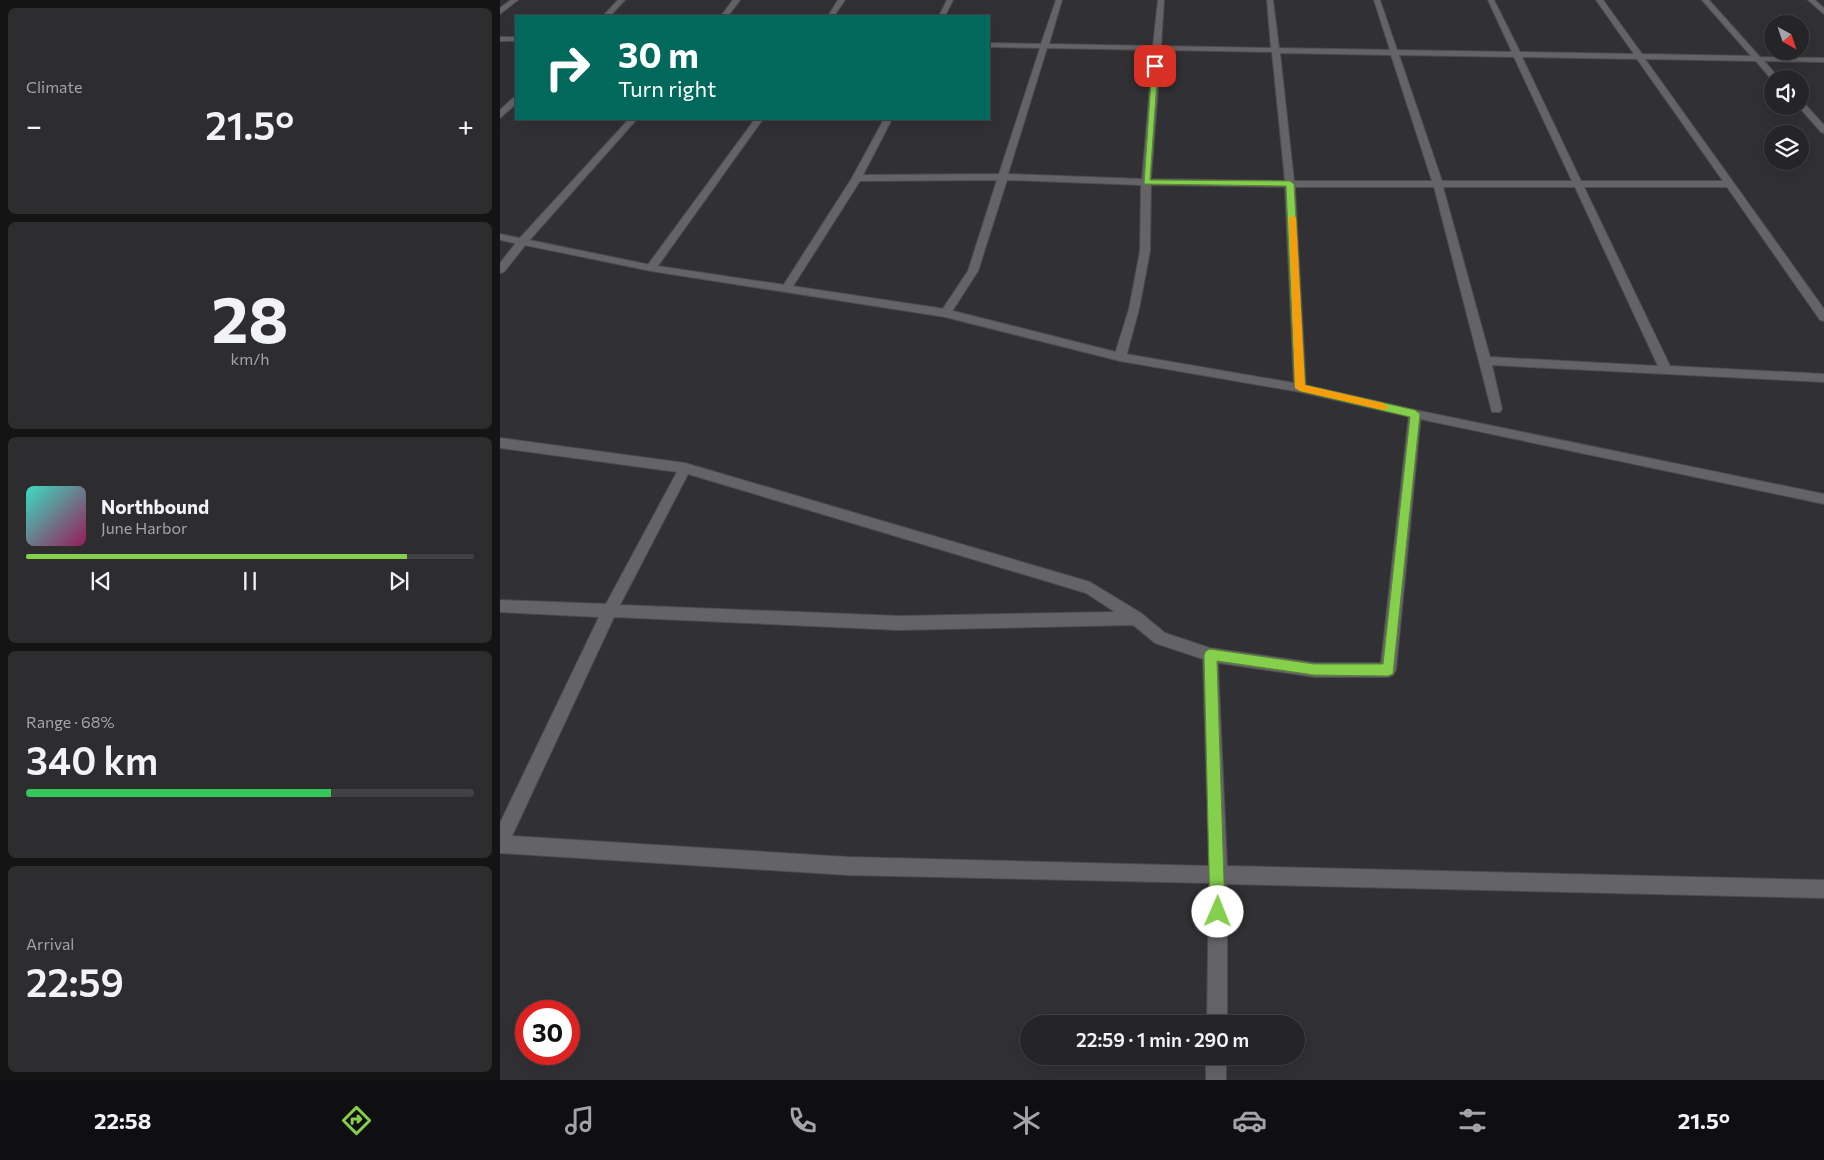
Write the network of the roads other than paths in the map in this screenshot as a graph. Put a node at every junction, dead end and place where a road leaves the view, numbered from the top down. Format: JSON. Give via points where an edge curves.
{"nodes":[{"id":1,"x":515,"y":0,"type":"edge"},
{"id":2,"x":622,"y":0,"type":"edge"},
{"id":3,"x":737,"y":0,"type":"edge"},
{"id":4,"x":842,"y":0,"type":"edge"},
{"id":5,"x":950,"y":0,"type":"edge"},
{"id":6,"x":1059,"y":0,"type":"edge"},
{"id":7,"x":1161,"y":0,"type":"edge"},
{"id":8,"x":1270,"y":0,"type":"edge"},
{"id":9,"x":1377,"y":0,"type":"edge"},
{"id":10,"x":1491,"y":0,"type":"edge"},
{"id":11,"x":1599,"y":0,"type":"edge"},
{"id":12,"x":1705,"y":0,"type":"edge"},
{"id":13,"x":1811,"y":0,"type":"edge"},
{"id":14,"x":500,"y":12,"type":"edge"},
{"id":15,"x":1824,"y":12,"type":"edge"},
{"id":16,"x":607,"y":15,"type":"edge"},
{"id":17,"x":725,"y":15,"type":"edge"},
{"id":18,"x":832,"y":15,"type":"edge"},
{"id":19,"x":942,"y":15,"type":"edge"},
{"id":20,"x":500,"y":39,"type":"edge"},
{"id":21,"x":515,"y":39,"type":"edge"},
{"id":22,"x":990,"y":45,"type":"edge"},
{"id":23,"x":1044,"y":45,"type":"junction"},
{"id":24,"x":1157,"y":47,"type":"junction"},
{"id":25,"x":1275,"y":50,"type":"junction"},
{"id":26,"x":1393,"y":51,"type":"junction"},
{"id":27,"x":1517,"y":54,"type":"junction"},
{"id":28,"x":1638,"y":56,"type":"junction"},
{"id":29,"x":1757,"y":58,"type":"junction"},
{"id":30,"x":1824,"y":60,"type":"edge"},
{"id":31,"x":1768,"y":70,"type":"edge"},
{"id":32,"x":515,"y":101,"type":"edge"},
{"id":33,"x":1809,"y":114,"type":"edge"},
{"id":34,"x":500,"y":115,"type":"edge"},
{"id":35,"x":632,"y":120,"type":"edge"},
{"id":36,"x":757,"y":120,"type":"edge"},
{"id":37,"x":887,"y":120,"type":"edge"},
{"id":38,"x":1824,"y":130,"type":"edge"},
{"id":39,"x":1002,"y":177,"type":"junction"},
{"id":40,"x":857,"y":178,"type":"junction"},
{"id":41,"x":1146,"y":182,"type":"junction"},
{"id":42,"x":1290,"y":184,"type":"junction"},
{"id":43,"x":1438,"y":184,"type":"junction"},
{"id":44,"x":1579,"y":184,"type":"junction"},
{"id":45,"x":1728,"y":184,"type":"junction"},
{"id":46,"x":500,"y":237,"type":"edge"},
{"id":47,"x":523,"y":241,"type":"junction"},
{"id":48,"x":651,"y":268,"type":"junction"},
{"id":49,"x":500,"y":270,"type":"edge"},
{"id":50,"x":786,"y":288,"type":"junction"},
{"id":51,"x":945,"y":313,"type":"junction"},
{"id":52,"x":1824,"y":317,"type":"edge"},
{"id":53,"x":1120,"y":356,"type":"junction"},
{"id":54,"x":1485,"y":361,"type":"junction"},
{"id":55,"x":1666,"y":370,"type":"junction"},
{"id":56,"x":1824,"y":378,"type":"edge"},
{"id":57,"x":1300,"y":388,"type":"junction"},
{"id":58,"x":1496,"y":409,"type":"dead end"},
{"id":59,"x":1415,"y":414,"type":"junction"},
{"id":60,"x":500,"y":443,"type":"edge"},
{"id":61,"x":685,"y":468,"type":"junction"},
{"id":62,"x":1824,"y":499,"type":"edge"},
{"id":63,"x":500,"y":606,"type":"edge"},
{"id":64,"x":609,"y":612,"type":"junction"},
{"id":65,"x":1136,"y":618,"type":"junction"},
{"id":66,"x":1210,"y":655,"type":"junction"},
{"id":67,"x":500,"y":843,"type":"edge"},
{"id":68,"x":1218,"y":875,"type":"junction"},
{"id":69,"x":1824,"y":889,"type":"edge"},
{"id":70,"x":1217,"y":1015,"type":"edge"},
{"id":71,"x":1216,"y":1065,"type":"edge"},
{"id":72,"x":1216,"y":1080,"type":"edge"}],
"edges":[{"from":1,"to":14,"type":"street"},
{"from":2,"to":16,"type":"street"},
{"from":3,"to":17,"type":"street"},
{"from":4,"to":18,"type":"street"},
{"from":5,"to":19,"type":"street"},
{"from":6,"to":23,"type":"street"},
{"from":7,"to":24,"type":"street"},
{"from":8,"to":25,"type":"street"},
{"from":9,"to":26,"type":"street"},
{"from":10,"to":27,"type":"street"},
{"from":11,"to":28,"type":"street"},
{"from":12,"to":29,"type":"street"},
{"from":13,"to":15,"type":"street"},
{"from":20,"to":21,"type":"street"},
{"from":22,"to":23,"type":"street"},
{"from":23,"to":24,"type":"street"},
{"from":23,"to":39,"type":"street"},
{"from":24,"to":25,"type":"street"},
{"from":24,"to":41,"type":"street"},
{"from":25,"to":26,"type":"street"},
{"from":25,"to":42,"type":"street"},
{"from":26,"to":27,"type":"street"},
{"from":26,"to":43,"type":"street"},
{"from":27,"to":28,"type":"street"},
{"from":27,"to":44,"type":"street"},
{"from":28,"to":29,"type":"street"},
{"from":28,"to":45,"type":"street"},
{"from":29,"to":30,"type":"street"},
{"from":29,"to":31,"type":"street"},
{"from":32,"to":34,"type":"street"},
{"from":33,"to":38,"type":"street"},
{"from":35,"to":47,"type":"street"},
{"from":36,"to":48,"type":"street"},
{"from":37,"to":40,"type":"street"},
{"from":39,"to":40,"type":"street"},
{"from":39,"to":41,"type":"street"},
{"from":39,"to":51,"type":"street","via":[[973,271]]},
{"from":40,"to":50,"type":"street"},
{"from":41,"to":42,"type":"street"},
{"from":41,"to":53,"type":"street","via":[[1145,251],[1134,309]]},
{"from":42,"to":43,"type":"street"},
{"from":42,"to":57,"type":"street"},
{"from":43,"to":44,"type":"street"},
{"from":43,"to":54,"type":"street"},
{"from":44,"to":45,"type":"street"},
{"from":44,"to":55,"type":"street"},
{"from":45,"to":52,"type":"street"},
{"from":46,"to":47,"type":"street"},
{"from":47,"to":48,"type":"street"},
{"from":47,"to":49,"type":"street"},
{"from":48,"to":50,"type":"street"},
{"from":50,"to":51,"type":"street"},
{"from":51,"to":53,"type":"street"},
{"from":53,"to":57,"type":"street"},
{"from":54,"to":55,"type":"street"},
{"from":54,"to":58,"type":"street"},
{"from":55,"to":56,"type":"street"},
{"from":57,"to":59,"type":"street"},
{"from":59,"to":62,"type":"street"},
{"from":59,"to":66,"type":"street","via":[[1388,670],[1314,670]]},
{"from":60,"to":61,"type":"street"},
{"from":61,"to":64,"type":"street"},
{"from":61,"to":65,"type":"street","via":[[1090,588]]},
{"from":63,"to":64,"type":"street"},
{"from":64,"to":65,"type":"street","via":[[899,623]]},
{"from":64,"to":67,"type":"street"},
{"from":65,"to":66,"type":"street","via":[[1160,638]]},
{"from":66,"to":68,"type":"street"},
{"from":67,"to":68,"type":"street","via":[[847,866]]},
{"from":68,"to":69,"type":"street"},
{"from":68,"to":70,"type":"street"},
{"from":71,"to":72,"type":"street"}]}
